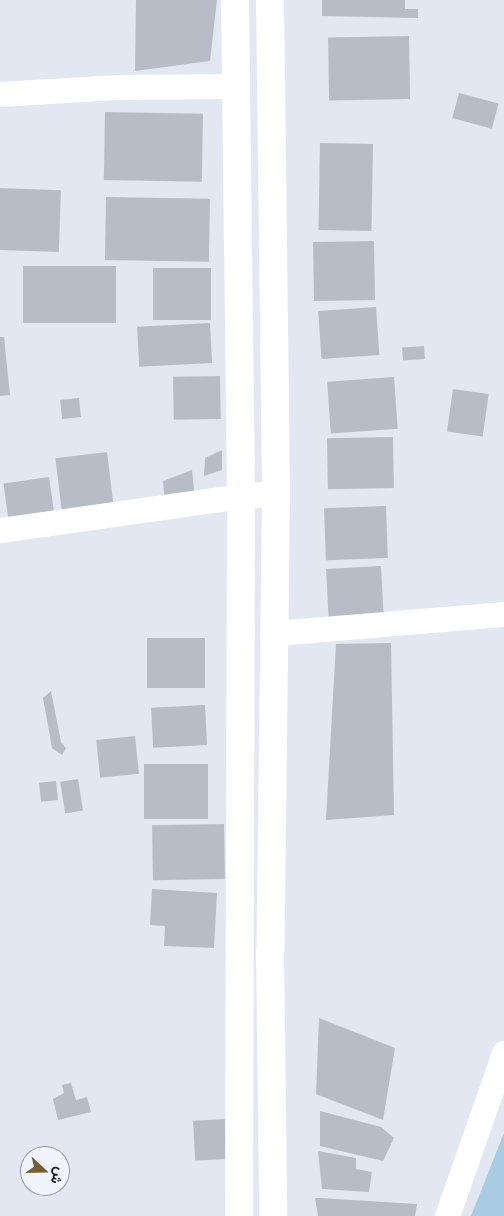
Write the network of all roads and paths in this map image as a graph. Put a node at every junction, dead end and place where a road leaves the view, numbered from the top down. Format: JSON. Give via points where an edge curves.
{"nodes":[{"id":1,"x":235,"y":0,"type":"edge"},
{"id":2,"x":270,"y":0,"type":"edge"},
{"id":3,"x":234,"y":86,"type":"junction"},
{"id":4,"x":0,"y":94,"type":"edge"},
{"id":5,"x":276,"y":493,"type":"junction"},
{"id":6,"x":240,"y":496,"type":"junction"},
{"id":7,"x":0,"y":530,"type":"edge"},
{"id":8,"x":504,"y":614,"type":"edge"},
{"id":9,"x":276,"y":633,"type":"junction"},
{"id":10,"x":504,"y":1053,"type":"edge"},
{"id":11,"x":239,"y":1216,"type":"edge"},
{"id":12,"x":273,"y":1216,"type":"edge"},
{"id":13,"x":447,"y":1216,"type":"edge"}],
"edges":[{"from":1,"to":3,"type":"main road"},
{"from":2,"to":5,"type":"main road"},
{"from":3,"to":4,"type":"street","via":[[117,87]]},
{"from":3,"to":6,"type":"main road"},
{"from":5,"to":6,"type":"street"},
{"from":5,"to":9,"type":"main road"},
{"from":6,"to":7,"type":"street"},
{"from":6,"to":11,"type":"main road"},
{"from":8,"to":9,"type":"street"},
{"from":9,"to":12,"type":"main road","via":[[270,952]]},
{"from":10,"to":13,"type":"street"}]}
